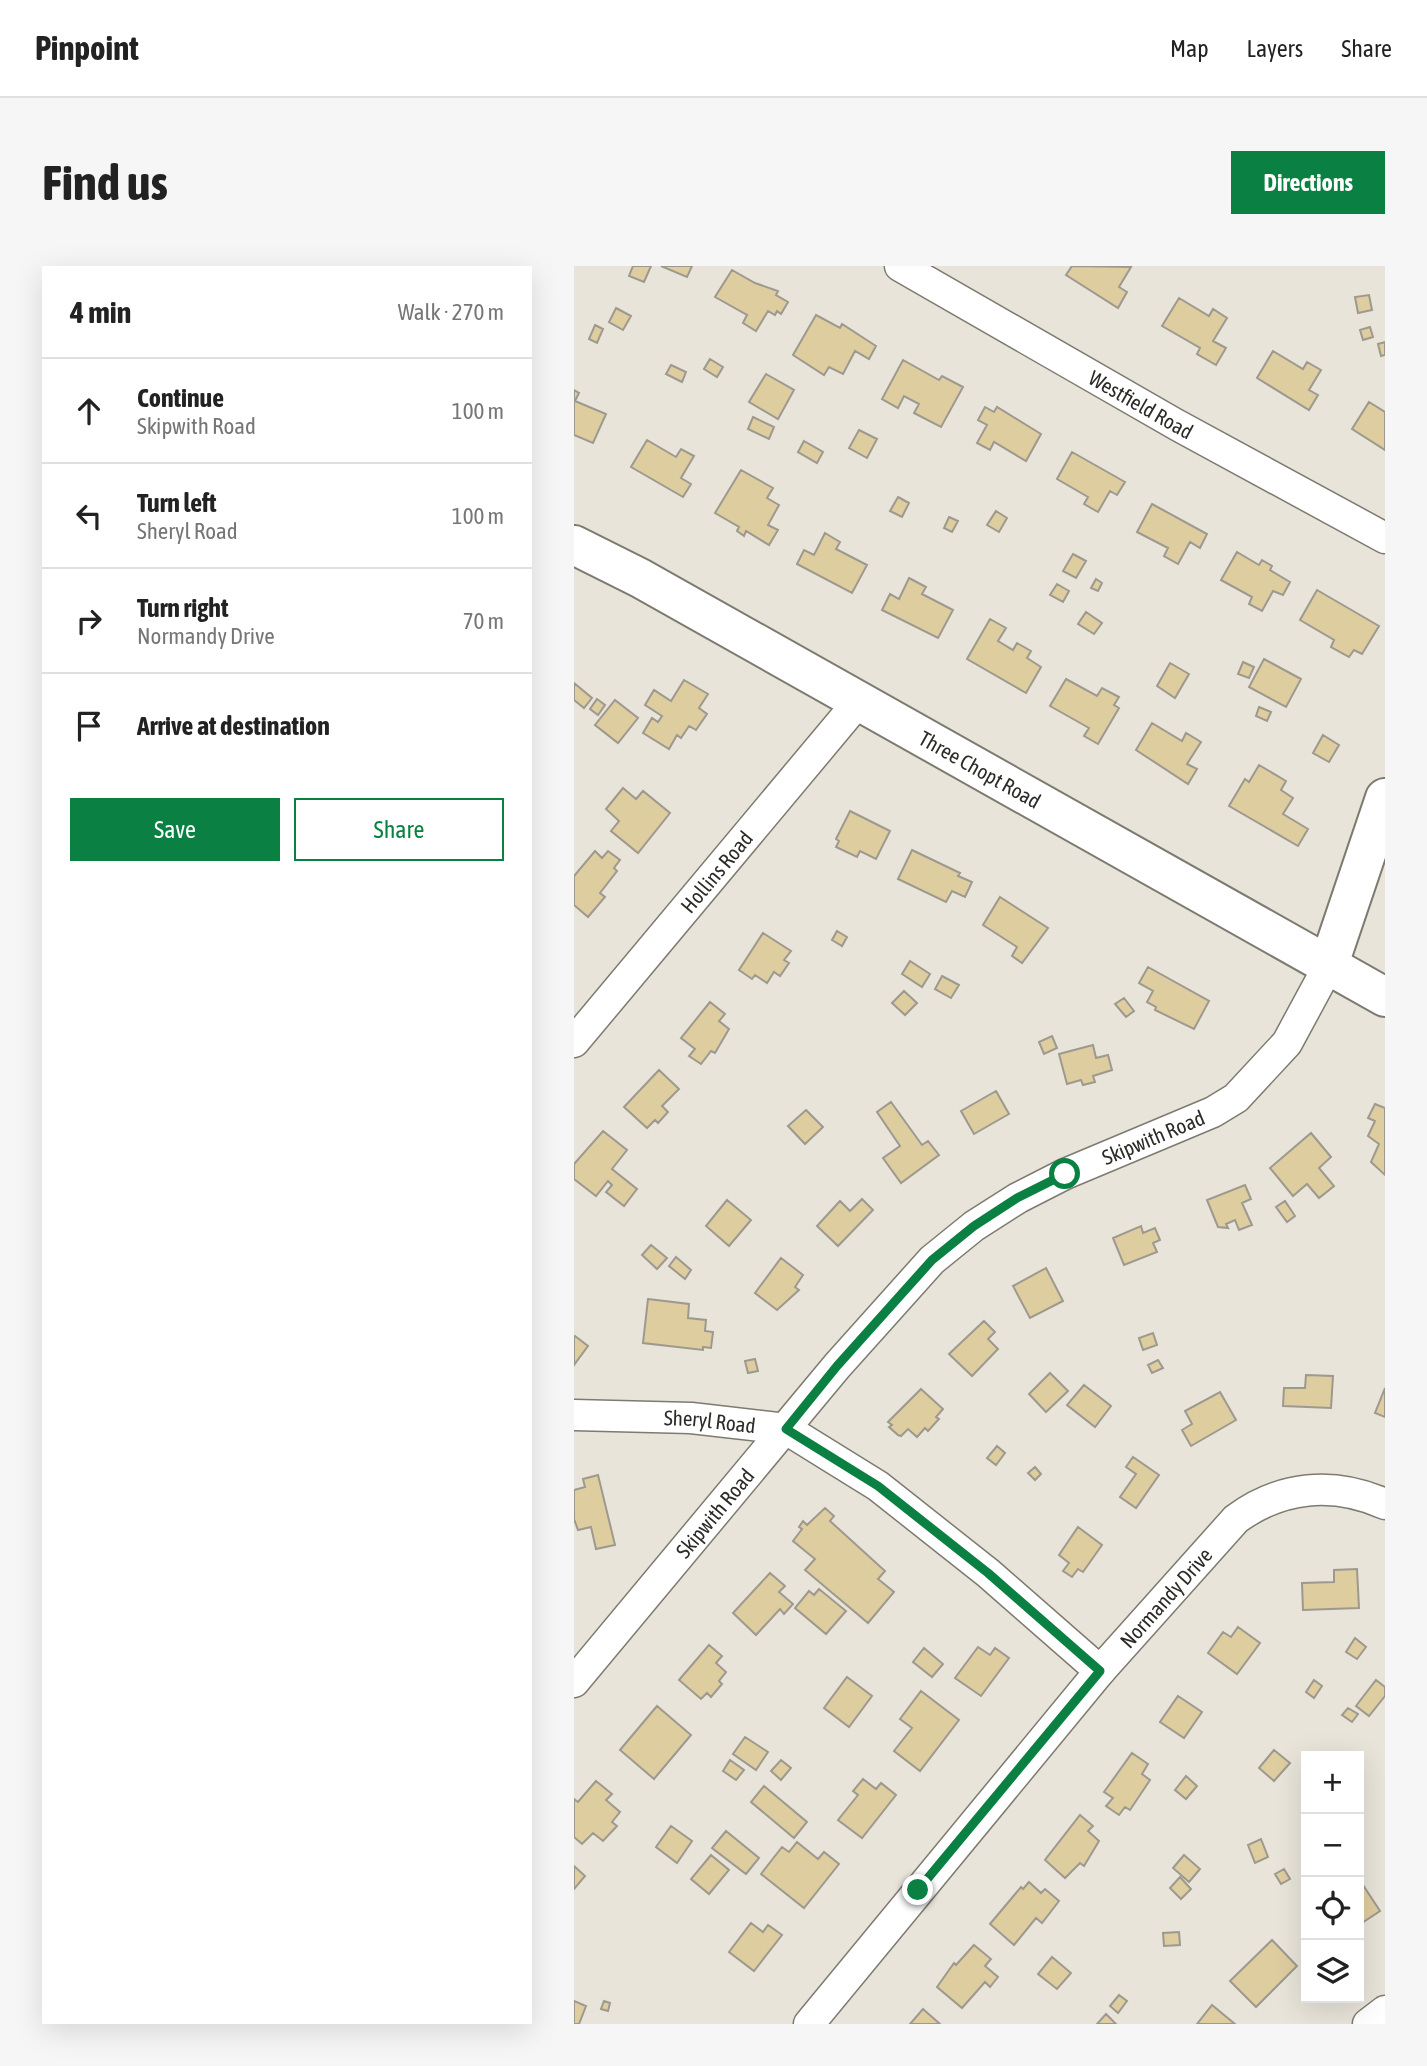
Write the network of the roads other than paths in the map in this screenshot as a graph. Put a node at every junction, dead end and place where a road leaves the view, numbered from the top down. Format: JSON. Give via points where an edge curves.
{"nodes":[{"id":1,"x":900,"y":266,"type":"edge"},
{"id":2,"x":1385,"y":538,"type":"edge"},
{"id":3,"x":574,"y":545,"type":"edge"},
{"id":4,"x":859,"y":701,"type":"junction"},
{"id":5,"x":1385,"y":798,"type":"edge"},
{"id":6,"x":1328,"y":967,"type":"junction"},
{"id":7,"x":1385,"y":997,"type":"edge"},
{"id":8,"x":574,"y":1042,"type":"edge"},
{"id":9,"x":574,"y":1415,"type":"edge"},
{"id":10,"x":786,"y":1429,"type":"junction"},
{"id":11,"x":1385,"y":1504,"type":"edge"},
{"id":12,"x":1100,"y":1671,"type":"junction"},
{"id":13,"x":574,"y":1682,"type":"edge"},
{"id":14,"x":1385,"y":2011,"type":"edge"},
{"id":15,"x":809,"y":2024,"type":"edge"},
{"id":16,"x":1368,"y":2024,"type":"edge"}],
"edges":[{"from":1,"to":2,"type":"street","name":"Westfield Road"},
{"from":3,"to":4,"type":"main road","name":"Three Chopt Road"},
{"from":4,"to":6,"type":"main road","name":"Three Chopt Road"},
{"from":4,"to":8,"type":"street","name":"Hollins Road"},
{"from":5,"to":6,"type":"main road","name":"Skipwith Road"},
{"from":6,"to":7,"type":"main road","name":"Three Chopt Road"},
{"from":6,"to":10,"type":"street","name":"Skipwith Road","via":[[1287,1044],[1236,1098],[1065,1174],[974,1226],[932,1260]]},
{"from":9,"to":10,"type":"street","name":"Sheryl Road","via":[[691,1418]]},
{"from":10,"to":12,"type":"street","name":"Sheryl Road","via":[[878,1486],[988,1573]]},
{"from":10,"to":13,"type":"street","name":"Skipwith Road"},
{"from":11,"to":12,"type":"street","name":"Normandy Drive","via":[[1355,1494],[1314,1489],[1260,1502],[1236,1519]]},
{"from":12,"to":15,"type":"street","name":"Normandy Drive"},
{"from":14,"to":16,"type":"street"}]}
